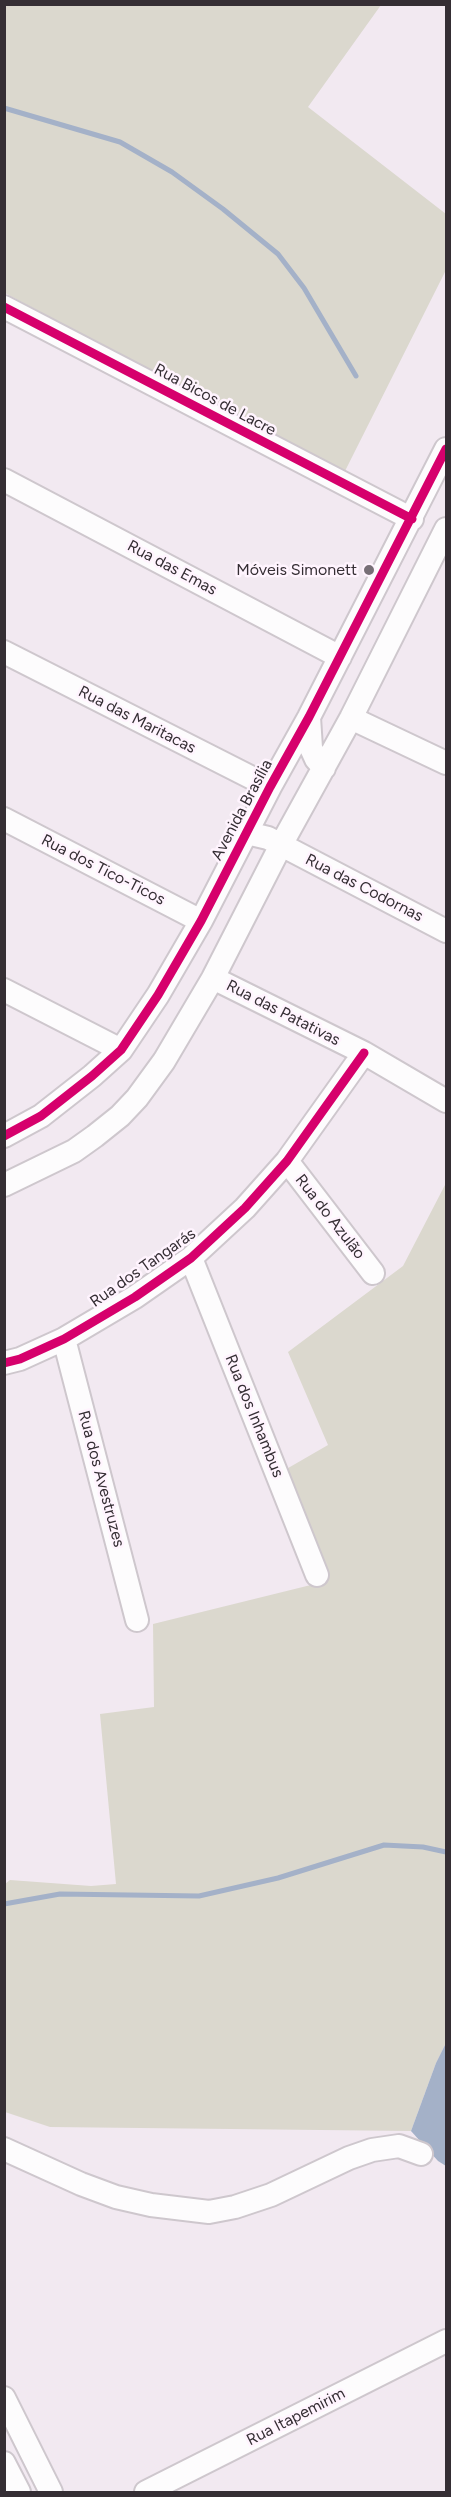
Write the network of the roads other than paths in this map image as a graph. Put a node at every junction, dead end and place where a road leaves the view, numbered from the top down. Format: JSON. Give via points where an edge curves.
{"nodes":[{"id":1,"x":4,"y":307,"type":"edge"},
{"id":2,"x":447,"y":449,"type":"edge"},
{"id":3,"x":4,"y":480,"type":"edge"},
{"id":4,"x":412,"y":519,"type":"junction"},
{"id":5,"x":447,"y":529,"type":"edge"},
{"id":6,"x":4,"y":652,"type":"edge"},
{"id":7,"x":340,"y":657,"type":"junction"},
{"id":8,"x":309,"y":717,"type":"junction"},
{"id":9,"x":351,"y":718,"type":"junction"},
{"id":10,"x":447,"y":763,"type":"edge"},
{"id":11,"x":324,"y":768,"type":"junction"},
{"id":12,"x":270,"y":787,"type":"junction"},
{"id":13,"x":4,"y":819,"type":"edge"},
{"id":14,"x":247,"y":833,"type":"junction"},
{"id":15,"x":281,"y":845,"type":"junction"},
{"id":16,"x":201,"y":921,"type":"junction"},
{"id":17,"x":447,"y":931,"type":"edge"},
{"id":18,"x":213,"y":978,"type":"junction"},
{"id":19,"x":4,"y":990,"type":"edge"},
{"id":20,"x":121,"y":1050,"type":"junction"},
{"id":21,"x":364,"y":1053,"type":"junction"},
{"id":22,"x":447,"y":1101,"type":"edge"},
{"id":23,"x":4,"y":1136,"type":"edge"},
{"id":24,"x":287,"y":1161,"type":"junction"},
{"id":25,"x":4,"y":1185,"type":"edge"},
{"id":26,"x":191,"y":1258,"type":"junction"},
{"id":27,"x":373,"y":1273,"type":"dead end"},
{"id":28,"x":64,"y":1339,"type":"junction"},
{"id":29,"x":4,"y":1363,"type":"edge"},
{"id":30,"x":317,"y":1575,"type":"dead end"},
{"id":31,"x":137,"y":1620,"type":"dead end"},
{"id":32,"x":4,"y":2149,"type":"edge"},
{"id":33,"x":422,"y":2154,"type":"dead end"},
{"id":34,"x":447,"y":2341,"type":"edge"},
{"id":35,"x":4,"y":2398,"type":"edge"},
{"id":36,"x":4,"y":2463,"type":"edge"},
{"id":37,"x":19,"y":2493,"type":"edge"},
{"id":38,"x":51,"y":2493,"type":"edge"},
{"id":39,"x":146,"y":2493,"type":"edge"}],
"edges":[{"from":1,"to":4,"type":"street","name":"Rua Bicos de Lacre"},
{"from":2,"to":4,"type":"street","name":"Avenida Brasília"},
{"from":3,"to":7,"type":"street","name":"Rua das Emas"},
{"from":4,"to":7,"type":"street","name":"Avenida Brasília"},
{"from":5,"to":9,"type":"street"},
{"from":6,"to":12,"type":"street","name":"Rua das Maritacas"},
{"from":7,"to":8,"type":"street","name":"Avenida Brasília"},
{"from":8,"to":11,"type":"street","via":[[311,748]]},
{"from":8,"to":12,"type":"street","name":"Avenida Brasília"},
{"from":9,"to":10,"type":"street"},
{"from":9,"to":11,"type":"street"},
{"from":11,"to":15,"type":"street"},
{"from":12,"to":14,"type":"street","name":"Avenida Brasília"},
{"from":13,"to":16,"type":"street","name":"Rua dos Tico-Ticos"},
{"from":14,"to":15,"type":"street","name":"Rua das Codornas"},
{"from":14,"to":16,"type":"street","name":"Avenida Brasília"},
{"from":15,"to":17,"type":"street","name":"Rua das Codornas"},
{"from":15,"to":18,"type":"street"},
{"from":16,"to":20,"type":"street","name":"Avenida Brasília"},
{"from":18,"to":21,"type":"street","name":"Rua das Patativas"},
{"from":18,"to":25,"type":"street","via":[[164,1061],[120,1116],[74,1151]]},
{"from":19,"to":20,"type":"street"},
{"from":20,"to":23,"type":"street","name":"Avenida Brasília","via":[[67,1098]]},
{"from":21,"to":22,"type":"street","name":"Rua das Patativas"},
{"from":21,"to":24,"type":"street","name":"Rua dos Tangarás"},
{"from":24,"to":26,"type":"street","name":"Rua dos Tangarás","via":[[245,1208]]},
{"from":24,"to":27,"type":"street","name":"Rua do Azulão"},
{"from":26,"to":28,"type":"street","name":"Rua dos Tangarás"},
{"from":26,"to":30,"type":"street","name":"Rua dos Inhambus"},
{"from":28,"to":29,"type":"street","name":"Rua dos Tangarás"},
{"from":28,"to":31,"type":"street","name":"Rua dos Avestruzes"},
{"from":32,"to":33,"type":"street","via":[[116,2197],[209,2212],[271,2195],[372,2150],[399,2146]]},
{"from":34,"to":39,"type":"street","name":"Rua Itapemirim"},
{"from":35,"to":38,"type":"street"},
{"from":36,"to":37,"type":"street"}]}
